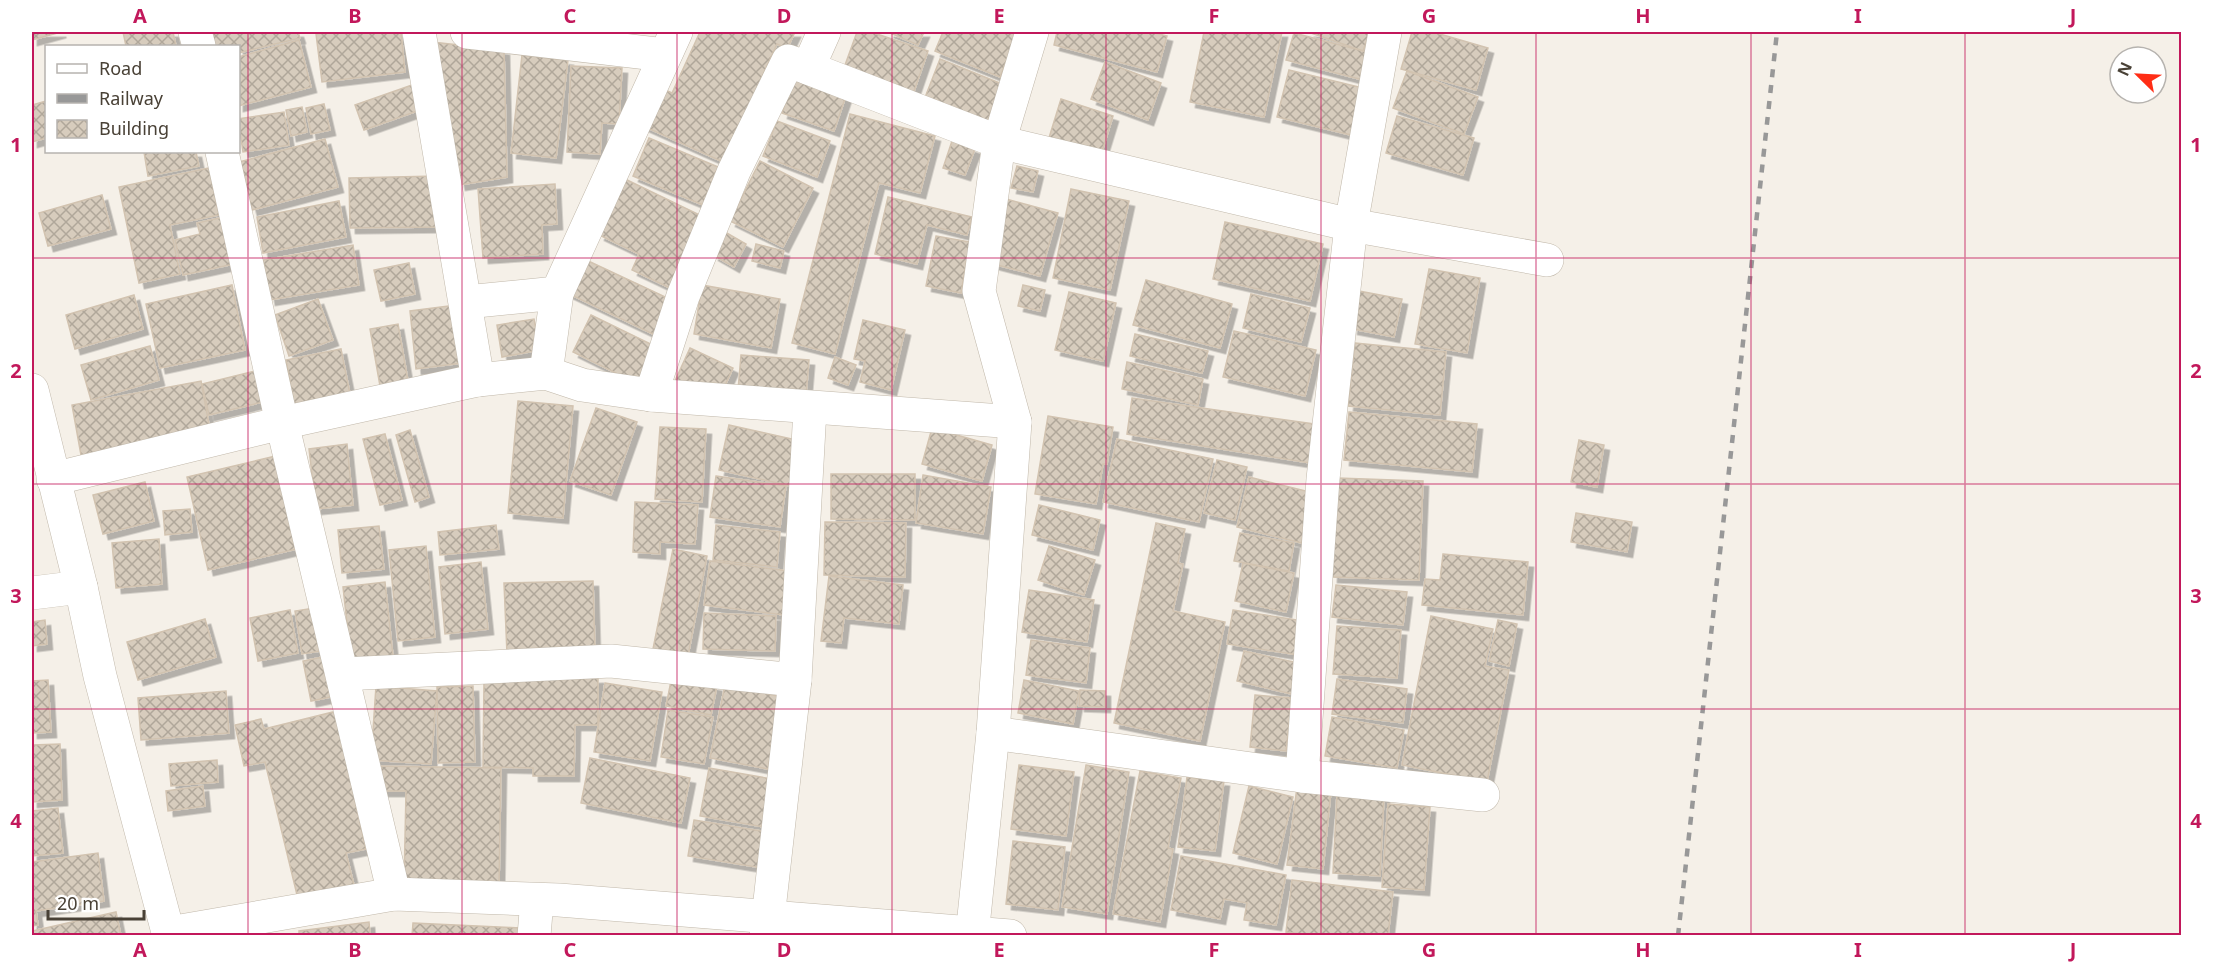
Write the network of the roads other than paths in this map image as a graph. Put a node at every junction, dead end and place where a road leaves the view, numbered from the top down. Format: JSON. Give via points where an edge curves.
{"nodes":[{"id":1,"x":419,"y":32,"type":"edge"},
{"id":2,"x":467,"y":32,"type":"edge"},
{"id":3,"x":824,"y":32,"type":"edge"},
{"id":4,"x":1032,"y":32,"type":"edge"},
{"id":5,"x":1385,"y":32,"type":"edge"},
{"id":6,"x":670,"y":43,"type":"edge"},
{"id":7,"x":808,"y":68,"type":"junction"},
{"id":8,"x":999,"y":142,"type":"junction"},
{"id":9,"x":222,"y":153,"type":"edge"},
{"id":10,"x":1351,"y":225,"type":"junction"},
{"id":11,"x":1547,"y":260,"type":"dead end"},
{"id":12,"x":557,"y":293,"type":"junction"},
{"id":13,"x":466,"y":302,"type":"junction"},
{"id":14,"x":546,"y":373,"type":"junction"},
{"id":15,"x":478,"y":380,"type":"junction"},
{"id":16,"x":32,"y":390,"type":"edge"},
{"id":17,"x":651,"y":395,"type":"junction"},
{"id":18,"x":810,"y":409,"type":"junction"},
{"id":19,"x":1016,"y":422,"type":"junction"},
{"id":20,"x":282,"y":423,"type":"junction"},
{"id":21,"x":53,"y":479,"type":"junction"},
{"id":22,"x":81,"y":587,"type":"junction"},
{"id":23,"x":32,"y":593,"type":"edge"},
{"id":24,"x":344,"y":674,"type":"junction"},
{"id":25,"x":795,"y":680,"type":"junction"},
{"id":26,"x":993,"y":733,"type":"junction"},
{"id":27,"x":1302,"y":776,"type":"junction"},
{"id":28,"x":1483,"y":795,"type":"dead end"},
{"id":29,"x":394,"y":894,"type":"junction"},
{"id":30,"x":537,"y":900,"type":"junction"},
{"id":31,"x":767,"y":926,"type":"edge"},
{"id":32,"x":169,"y":934,"type":"edge"},
{"id":33,"x":972,"y":934,"type":"edge"},
{"id":34,"x":534,"y":936,"type":"edge"},
{"id":35,"x":1010,"y":936,"type":"edge"}],
"edges":[{"from":1,"to":13,"type":"street"},
{"from":2,"to":6,"type":"street"},
{"from":3,"to":7,"type":"street"},
{"from":4,"to":8,"type":"street"},
{"from":5,"to":10,"type":"street"},
{"from":6,"to":12,"type":"street"},
{"from":7,"to":8,"type":"street"},
{"from":7,"to":17,"type":"street","via":[[788,61],[734,171],[683,296]]},
{"from":8,"to":10,"type":"street"},
{"from":8,"to":19,"type":"street","via":[[979,291]]},
{"from":9,"to":20,"type":"street"},
{"from":10,"to":11,"type":"street"},
{"from":10,"to":27,"type":"street","via":[[1323,479]]},
{"from":12,"to":13,"type":"street"},
{"from":12,"to":14,"type":"street"},
{"from":13,"to":15,"type":"street"},
{"from":14,"to":15,"type":"street"},
{"from":14,"to":17,"type":"street","via":[[582,385]]},
{"from":15,"to":20,"type":"street"},
{"from":16,"to":21,"type":"street"},
{"from":17,"to":18,"type":"street"},
{"from":18,"to":19,"type":"street"},
{"from":18,"to":25,"type":"street"},
{"from":19,"to":26,"type":"street"},
{"from":20,"to":21,"type":"street"},
{"from":20,"to":24,"type":"street"},
{"from":21,"to":22,"type":"street"},
{"from":22,"to":23,"type":"street"},
{"from":22,"to":32,"type":"street","via":[[100,676]]},
{"from":24,"to":25,"type":"street","via":[[611,661]]},
{"from":24,"to":29,"type":"street"},
{"from":25,"to":31,"type":"street"},
{"from":26,"to":27,"type":"street"},
{"from":26,"to":33,"type":"street"},
{"from":27,"to":28,"type":"street"},
{"from":29,"to":30,"type":"street"},
{"from":29,"to":32,"type":"street"},
{"from":30,"to":31,"type":"street"},
{"from":30,"to":34,"type":"street"},
{"from":31,"to":33,"type":"street"},
{"from":33,"to":35,"type":"street"}]}
